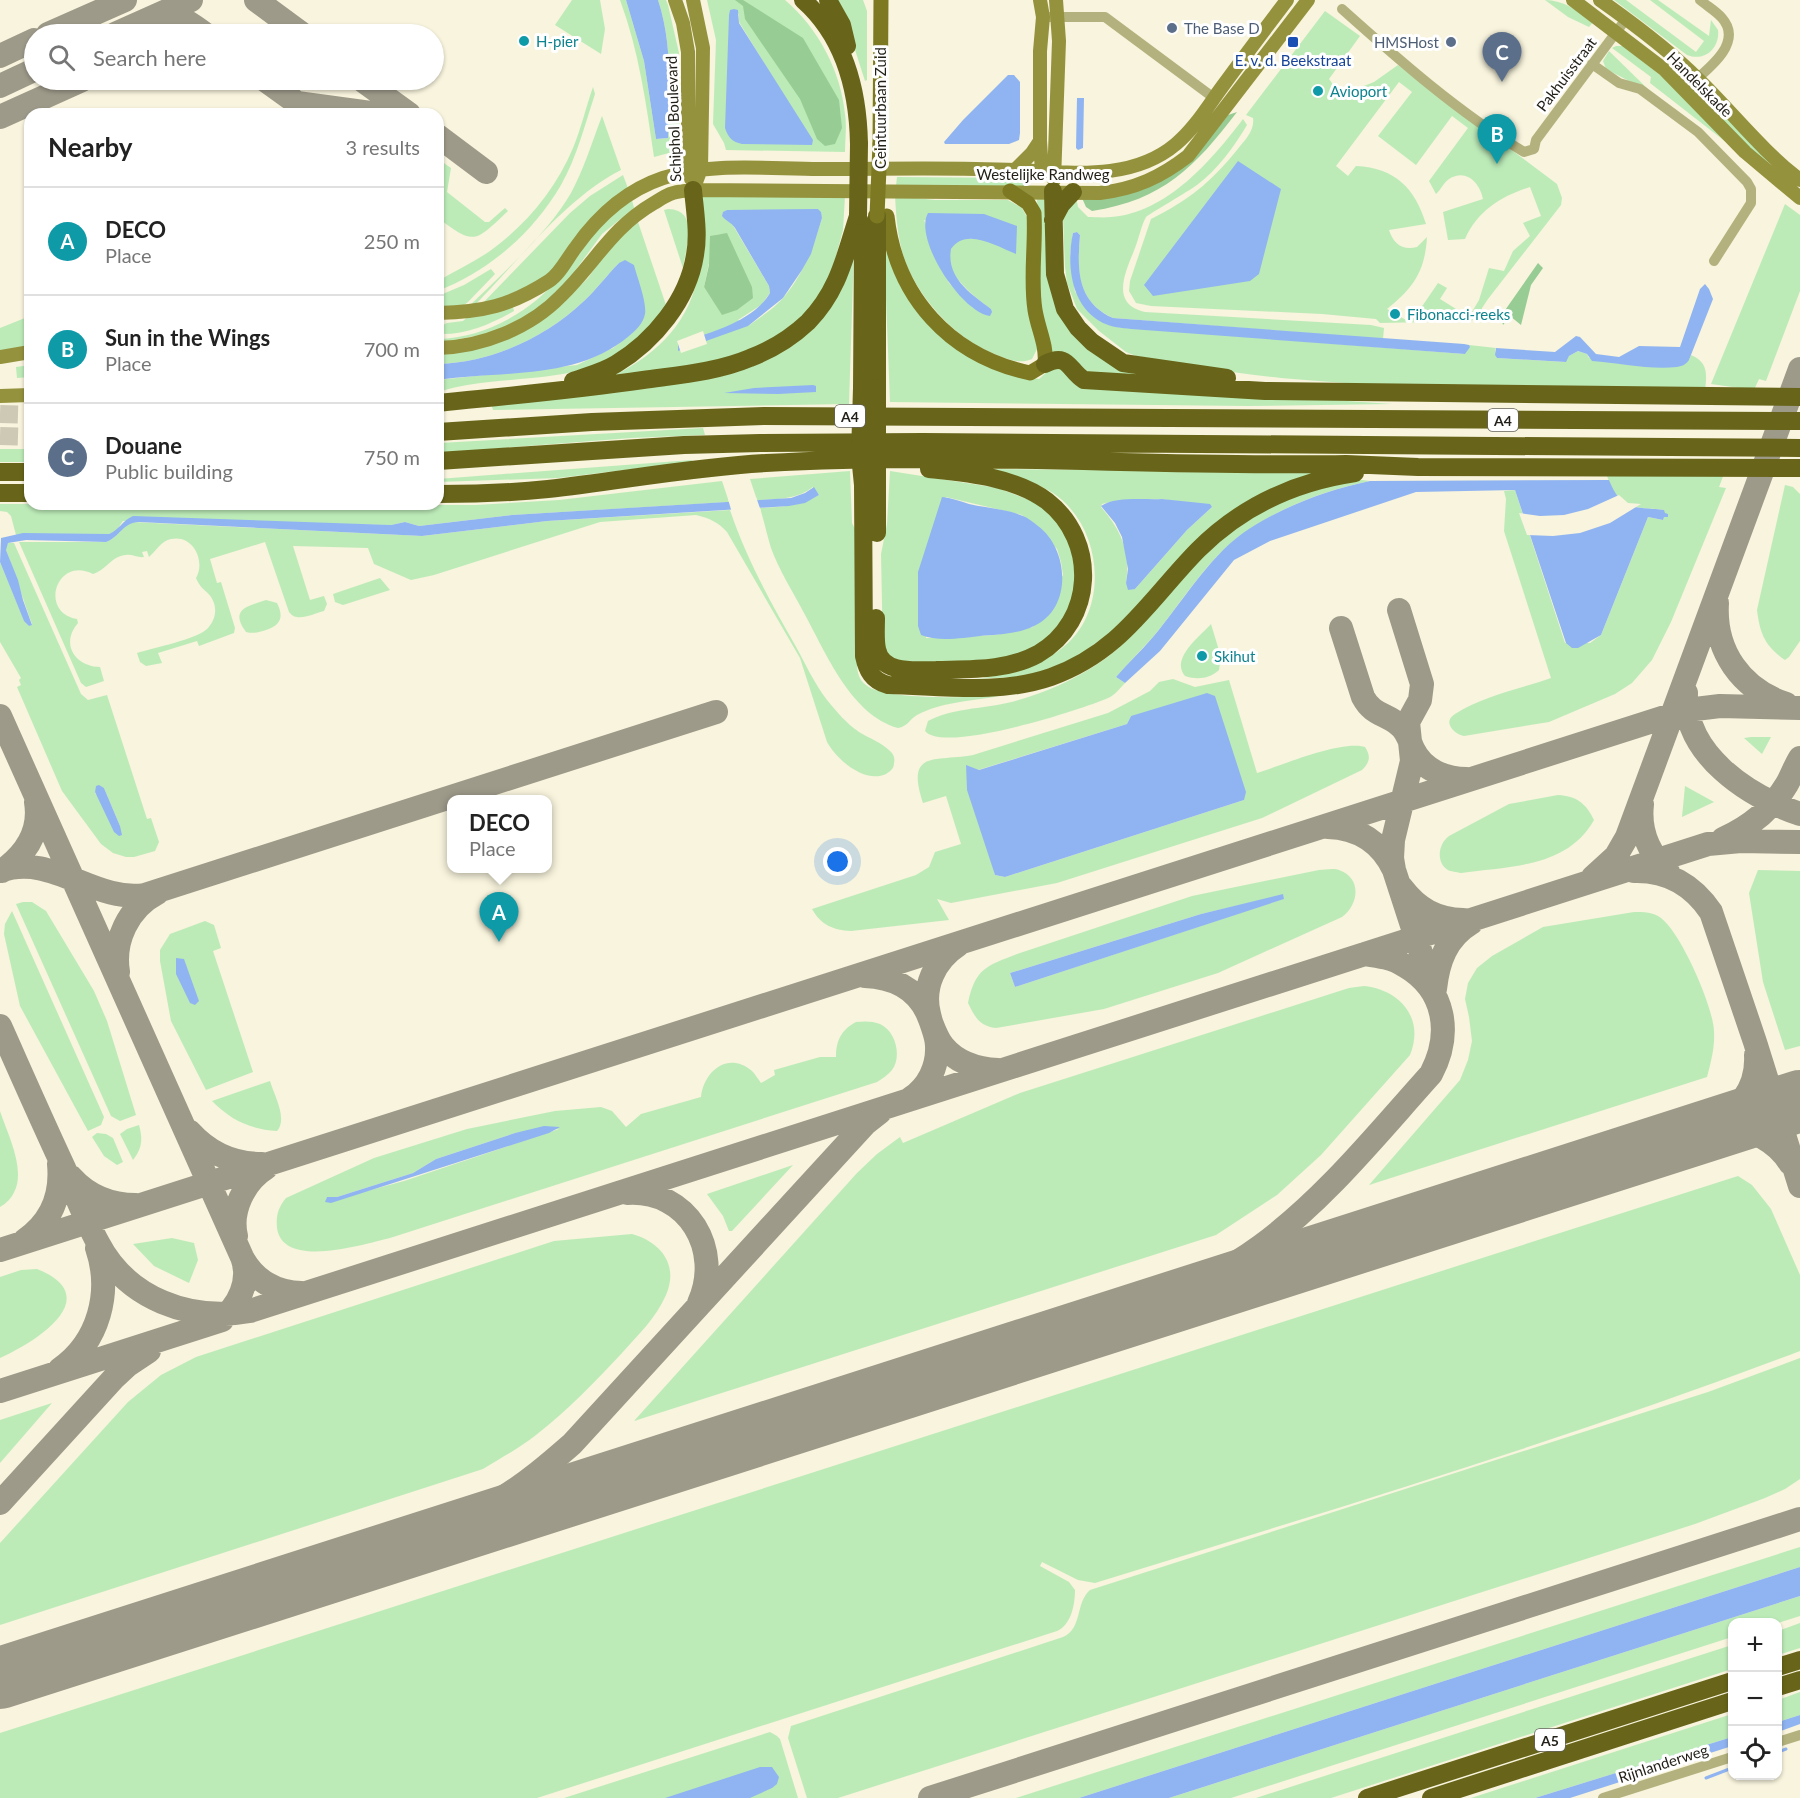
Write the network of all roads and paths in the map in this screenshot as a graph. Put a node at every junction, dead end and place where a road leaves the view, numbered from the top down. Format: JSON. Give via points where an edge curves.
{"nodes":[{"id":1,"x":675,"y":0,"type":"edge"},
{"id":2,"x":693,"y":0,"type":"edge"},
{"id":3,"x":803,"y":0,"type":"edge"},
{"id":4,"x":828,"y":0,"type":"edge"},
{"id":5,"x":872,"y":0,"type":"edge"},
{"id":6,"x":881,"y":0,"type":"edge"},
{"id":7,"x":1040,"y":0,"type":"edge"},
{"id":8,"x":1056,"y":0,"type":"edge"},
{"id":9,"x":1287,"y":0,"type":"edge"},
{"id":10,"x":1308,"y":0,"type":"edge"},
{"id":11,"x":1573,"y":0,"type":"edge"},
{"id":12,"x":1600,"y":0,"type":"edge"},
{"id":13,"x":1700,"y":0,"type":"edge"},
{"id":14,"x":1342,"y":9,"type":"dead end"},
{"id":15,"x":1059,"y":16,"type":"junction"},
{"id":16,"x":1043,"y":17,"type":"junction"},
{"id":17,"x":880,"y":19,"type":"junction"},
{"id":18,"x":1626,"y":19,"type":"junction"},
{"id":19,"x":1616,"y":32,"type":"junction"},
{"id":20,"x":1592,"y":64,"type":"junction"},
{"id":21,"x":1697,"y":78,"type":"junction"},
{"id":22,"x":853,"y":84,"type":"junction"},
{"id":23,"x":1684,"y":90,"type":"junction"},
{"id":24,"x":1214,"y":98,"type":"junction"},
{"id":25,"x":1040,"y":141,"type":"junction"},
{"id":26,"x":1056,"y":151,"type":"junction"},
{"id":27,"x":695,"y":170,"type":"junction"},
{"id":28,"x":1015,"y":170,"type":"junction"},
{"id":29,"x":1048,"y":172,"type":"junction"},
{"id":30,"x":1075,"y":172,"type":"junction"},
{"id":31,"x":1800,"y":180,"type":"edge"},
{"id":32,"x":693,"y":190,"type":"junction"},
{"id":33,"x":1010,"y":191,"type":"junction"},
{"id":34,"x":1053,"y":191,"type":"junction"},
{"id":35,"x":1073,"y":192,"type":"junction"},
{"id":36,"x":1800,"y":198,"type":"edge"},
{"id":37,"x":858,"y":216,"type":"junction"},
{"id":38,"x":882,"y":216,"type":"junction"},
{"id":39,"x":1053,"y":220,"type":"junction"},
{"id":40,"x":1714,"y":261,"type":"dead end"},
{"id":41,"x":444,"y":313,"type":"edge"},
{"id":42,"x":444,"y":348,"type":"edge"},
{"id":43,"x":24,"y":353,"type":"edge"},
{"id":44,"x":0,"y":357,"type":"edge"},
{"id":45,"x":1045,"y":364,"type":"junction"},
{"id":46,"x":869,"y":388,"type":"junction"},
{"id":47,"x":546,"y":392,"type":"junction"},
{"id":48,"x":1338,"y":392,"type":"junction"},
{"id":49,"x":24,"y":395,"type":"edge"},
{"id":50,"x":0,"y":396,"type":"edge"},
{"id":51,"x":1800,"y":397,"type":"edge"},
{"id":52,"x":444,"y":402,"type":"edge"},
{"id":53,"x":1800,"y":421,"type":"edge"},
{"id":54,"x":444,"y":432,"type":"edge"},
{"id":55,"x":1800,"y":448,"type":"edge"},
{"id":56,"x":444,"y":461,"type":"edge"},
{"id":57,"x":844,"y":461,"type":"junction"},
{"id":58,"x":1418,"y":467,"type":"junction"},
{"id":59,"x":1800,"y":468,"type":"edge"},
{"id":60,"x":0,"y":472,"type":"edge"},
{"id":61,"x":24,"y":472,"type":"edge"},
{"id":62,"x":870,"y":485,"type":"junction"},
{"id":63,"x":0,"y":493,"type":"edge"},
{"id":64,"x":24,"y":493,"type":"edge"},
{"id":65,"x":444,"y":494,"type":"edge"},
{"id":66,"x":1800,"y":1659,"type":"edge"},
{"id":67,"x":1782,"y":1666,"type":"edge"},
{"id":68,"x":1800,"y":1680,"type":"edge"},
{"id":69,"x":1728,"y":1682,"type":"edge"},
{"id":70,"x":1782,"y":1686,"type":"edge"},
{"id":71,"x":1728,"y":1702,"type":"edge"},
{"id":72,"x":1800,"y":1735,"type":"edge"},
{"id":73,"x":1782,"y":1741,"type":"edge"},
{"id":74,"x":1728,"y":1758,"type":"edge"},
{"id":75,"x":1367,"y":1798,"type":"edge"},
{"id":76,"x":1431,"y":1798,"type":"edge"},
{"id":77,"x":1603,"y":1798,"type":"edge"}],
"edges":[{"from":1,"to":27,"type":"street","name":"Schiphol Boulevard","via":[[688,52],[688,153]]},
{"from":2,"to":27,"type":"street","name":"Schiphol Boulevard","via":[[703,48]]},
{"from":3,"to":22,"type":"highway","via":[[831,32]]},
{"from":4,"to":22,"type":"highway","via":[[845,34]]},
{"from":5,"to":17,"type":"main road"},
{"from":6,"to":17,"type":"main road","name":"Ceintuurbaan Zuid"},
{"from":7,"to":16,"type":"street"},
{"from":8,"to":15,"type":"street"},
{"from":9,"to":24,"type":"street","name":"Westelijke Randweg"},
{"from":10,"to":35,"type":"street","name":"Westelijke Randweg","via":[[1188,156],[1142,184],[1120,190]]},
{"from":11,"to":19,"type":"street","name":"Handelskade"},
{"from":12,"to":18,"type":"street","name":"Handelskade"},
{"from":13,"to":21,"type":"street","via":[[1725,22],[1728,44],[1722,56]]},
{"from":14,"to":20,"type":"street","name":"Pakhuisstraat","via":[[1393,56],[1524,152],[1534,150],[1536,140]]},
{"from":15,"to":16,"type":"street"},
{"from":15,"to":24,"type":"street","via":[[1105,17]]},
{"from":15,"to":26,"type":"street"},
{"from":16,"to":25,"type":"street"},
{"from":17,"to":38,"type":"main road","name":"Ceintuurbaan Zuid","bridge":true},
{"from":18,"to":19,"type":"street","name":"Pakhuisstraat"},
{"from":18,"to":21,"type":"street","name":"Handelskade"},
{"from":19,"to":20,"type":"street","name":"Pakhuisstraat"},
{"from":19,"to":23,"type":"street","name":"Handelskade"},
{"from":20,"to":40,"type":"street","via":[[1619,83],[1640,89],[1698,132],[1747,182],[1751,203]]},
{"from":21,"to":23,"type":"street"},
{"from":21,"to":31,"type":"street","name":"Handelskade"},
{"from":22,"to":37,"type":"highway","bridge":true,"via":[[859,118]]},
{"from":23,"to":36,"type":"street","name":"Handelskade","via":[[1757,164]]},
{"from":24,"to":30,"type":"street","name":"Westelijke Randweg","via":[[1176,144],[1155,158],[1116,171]]},
{"from":25,"to":28,"type":"street"},
{"from":25,"to":29,"type":"street"},
{"from":26,"to":29,"type":"street"},
{"from":26,"to":30,"type":"street"},
{"from":27,"to":28,"type":"street","name":"Westelijke Randweg"},
{"from":27,"to":32,"type":"street","name":"Schiphol Boulevard"},
{"from":27,"to":41,"type":"street","name":"Westelijke Randweg","via":[[643,186],[614,206],[591,227],[550,281],[488,309]]},
{"from":28,"to":29,"type":"street","name":"Westelijke Randweg"},
{"from":29,"to":30,"type":"street","name":"Westelijke Randweg"},
{"from":29,"to":34,"type":"street"},
{"from":32,"to":33,"type":"street","name":"Westelijke Randweg"},
{"from":32,"to":42,"type":"street","name":"Westelijke Randweg","via":[[670,194],[629,220],[561,297],[515,329],[480,342]]},
{"from":32,"to":47,"type":"highway","via":[[696,222],[692,274],[671,312],[643,345],[615,365]]},
{"from":33,"to":34,"type":"street","name":"Westelijke Randweg"},
{"from":33,"to":45,"type":"main road","via":[[1028,203],[1034,213],[1035,310]]},
{"from":34,"to":35,"type":"street","name":"Westelijke Randweg"},
{"from":34,"to":39,"type":"highway","number":"A4"},
{"from":35,"to":39,"type":"highway"},
{"from":37,"to":46,"type":"highway","number":"A4","via":[[863,243]]},
{"from":37,"to":47,"type":"highway","via":[[843,268],[831,292],[807,322],[776,346],[749,359],[708,369]]},
{"from":38,"to":45,"type":"main road","name":"Ceintuurbaan Zuid","via":[[906,284],[937,325],[974,353],[1014,370],[1030,373]]},
{"from":38,"to":46,"type":"highway","number":"A4"},
{"from":39,"to":48,"type":"highway","number":"A4","via":[[1055,274],[1065,309],[1085,335],[1123,363]]},
{"from":43,"to":44,"type":"street"},
{"from":45,"to":48,"type":"highway","number":"A4","via":[[1065,362],[1084,380]]},
{"from":46,"to":62,"type":"highway","number":"A4","bridge":true},
{"from":47,"to":52,"type":"highway"},
{"from":48,"to":51,"type":"highway","number":"A4"},
{"from":49,"to":50,"type":"street"},
{"from":53,"to":54,"type":"highway","number":"A4","via":[[764,416]]},
{"from":55,"to":56,"type":"highway","number":"A4","via":[[771,442]]},
{"from":57,"to":58,"type":"highway","number":"A4"},
{"from":57,"to":62,"type":"highway","number":"A4","via":[[999,480],[1023,487],[1046,501],[1075,535],[1084,566],[1080,600],[1066,630],[1038,654],[1002,667],[907,670],[888,665],[879,657],[877,648]]},
{"from":57,"to":65,"type":"highway","number":"A4","via":[[765,463],[546,489]]},
{"from":58,"to":59,"type":"highway","number":"A4"},
{"from":58,"to":62,"type":"highway","number":"A4","via":[[1327,478],[1261,502],[1199,549],[1115,640],[1077,665],[1051,676],[1000,688],[888,685],[870,674],[864,656]]},
{"from":60,"to":61,"type":"highway"},
{"from":63,"to":64,"type":"highway"},
{"from":66,"to":67,"type":"highway"},
{"from":68,"to":70,"type":"highway"},
{"from":69,"to":75,"type":"highway","number":"A5"},
{"from":71,"to":76,"type":"highway","number":"A5"},
{"from":72,"to":73,"type":"street"},
{"from":74,"to":77,"type":"street","name":"Rijnlanderweg"}]}
